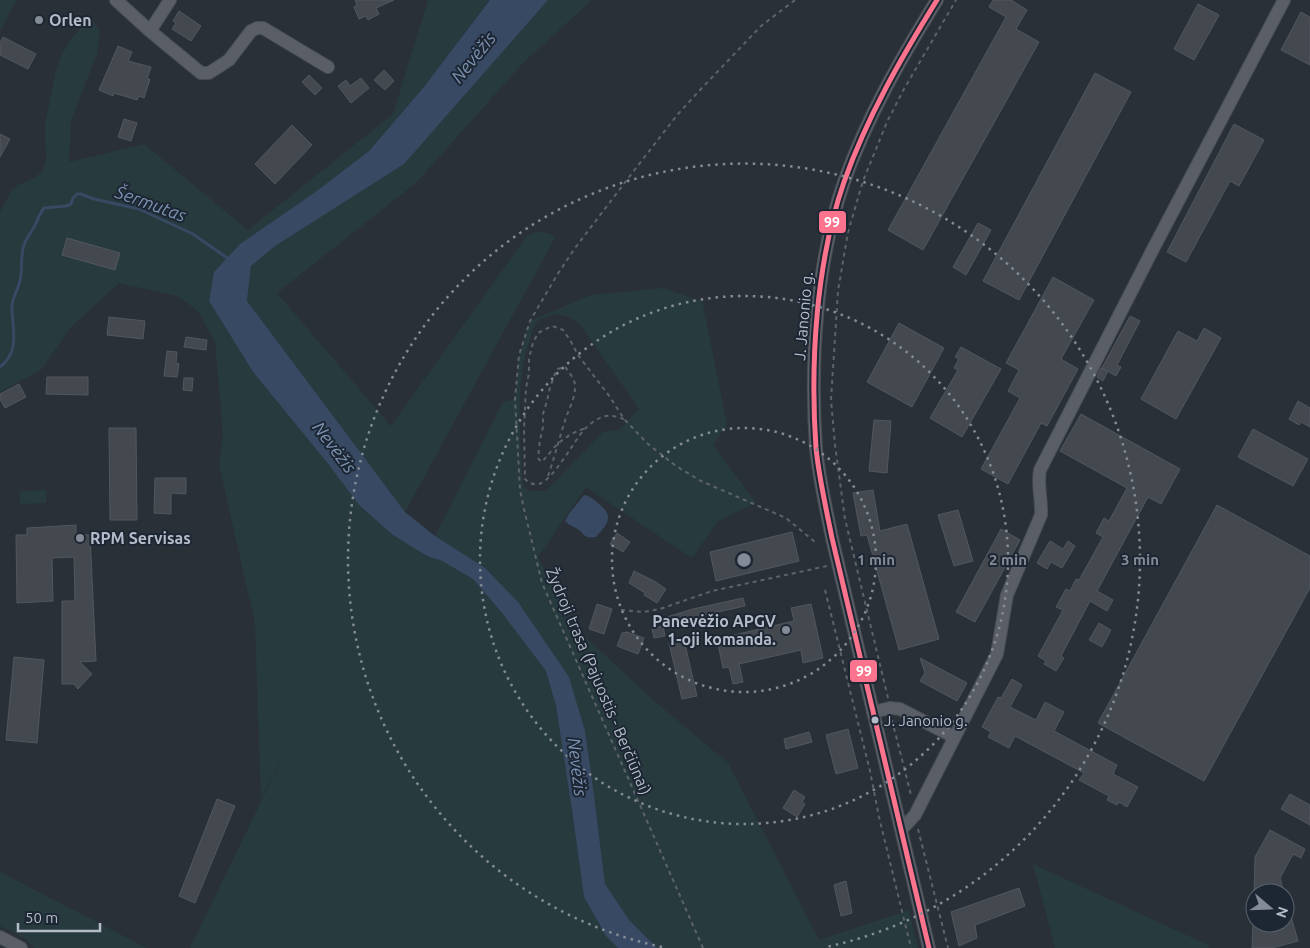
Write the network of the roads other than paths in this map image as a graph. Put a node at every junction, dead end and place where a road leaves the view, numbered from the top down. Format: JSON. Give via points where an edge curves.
{"nodes":[{"id":1,"x":116,"y":0,"type":"edge"},
{"id":2,"x":170,"y":0,"type":"edge"},
{"id":3,"x":938,"y":0,"type":"edge"},
{"id":4,"x":1284,"y":0,"type":"edge"},
{"id":5,"x":150,"y":31,"type":"junction"},
{"id":6,"x":328,"y":67,"type":"dead end"},
{"id":7,"x":874,"y":712,"type":"junction"},
{"id":8,"x":954,"y":737,"type":"junction"},
{"id":9,"x":902,"y":830,"type":"junction"},
{"id":10,"x":0,"y":937,"type":"edge"},
{"id":11,"x":21,"y":948,"type":"edge"},
{"id":12,"x":929,"y":948,"type":"edge"}],
"edges":[{"from":1,"to":5,"type":"street"},
{"from":2,"to":5,"type":"street"},
{"from":3,"to":7,"type":"street","name":"J. Janonio g.","via":[[872,114],[844,182],[826,252],[814,353],[816,450],[821,481]]},
{"from":4,"to":8,"type":"street","via":[[1040,470],[1041,515],[1007,595],[996,654]]},
{"from":5,"to":6,"type":"street","via":[[200,74],[209,73],[229,60],[257,28],[263,28]]},
{"from":7,"to":8,"type":"street","via":[[900,709]]},
{"from":7,"to":9,"type":"street","name":"J. Janonio g."},
{"from":8,"to":9,"type":"street","via":[[915,815]]},
{"from":9,"to":12,"type":"street","name":"J. Janonio g."},
{"from":10,"to":11,"type":"street"}]}
